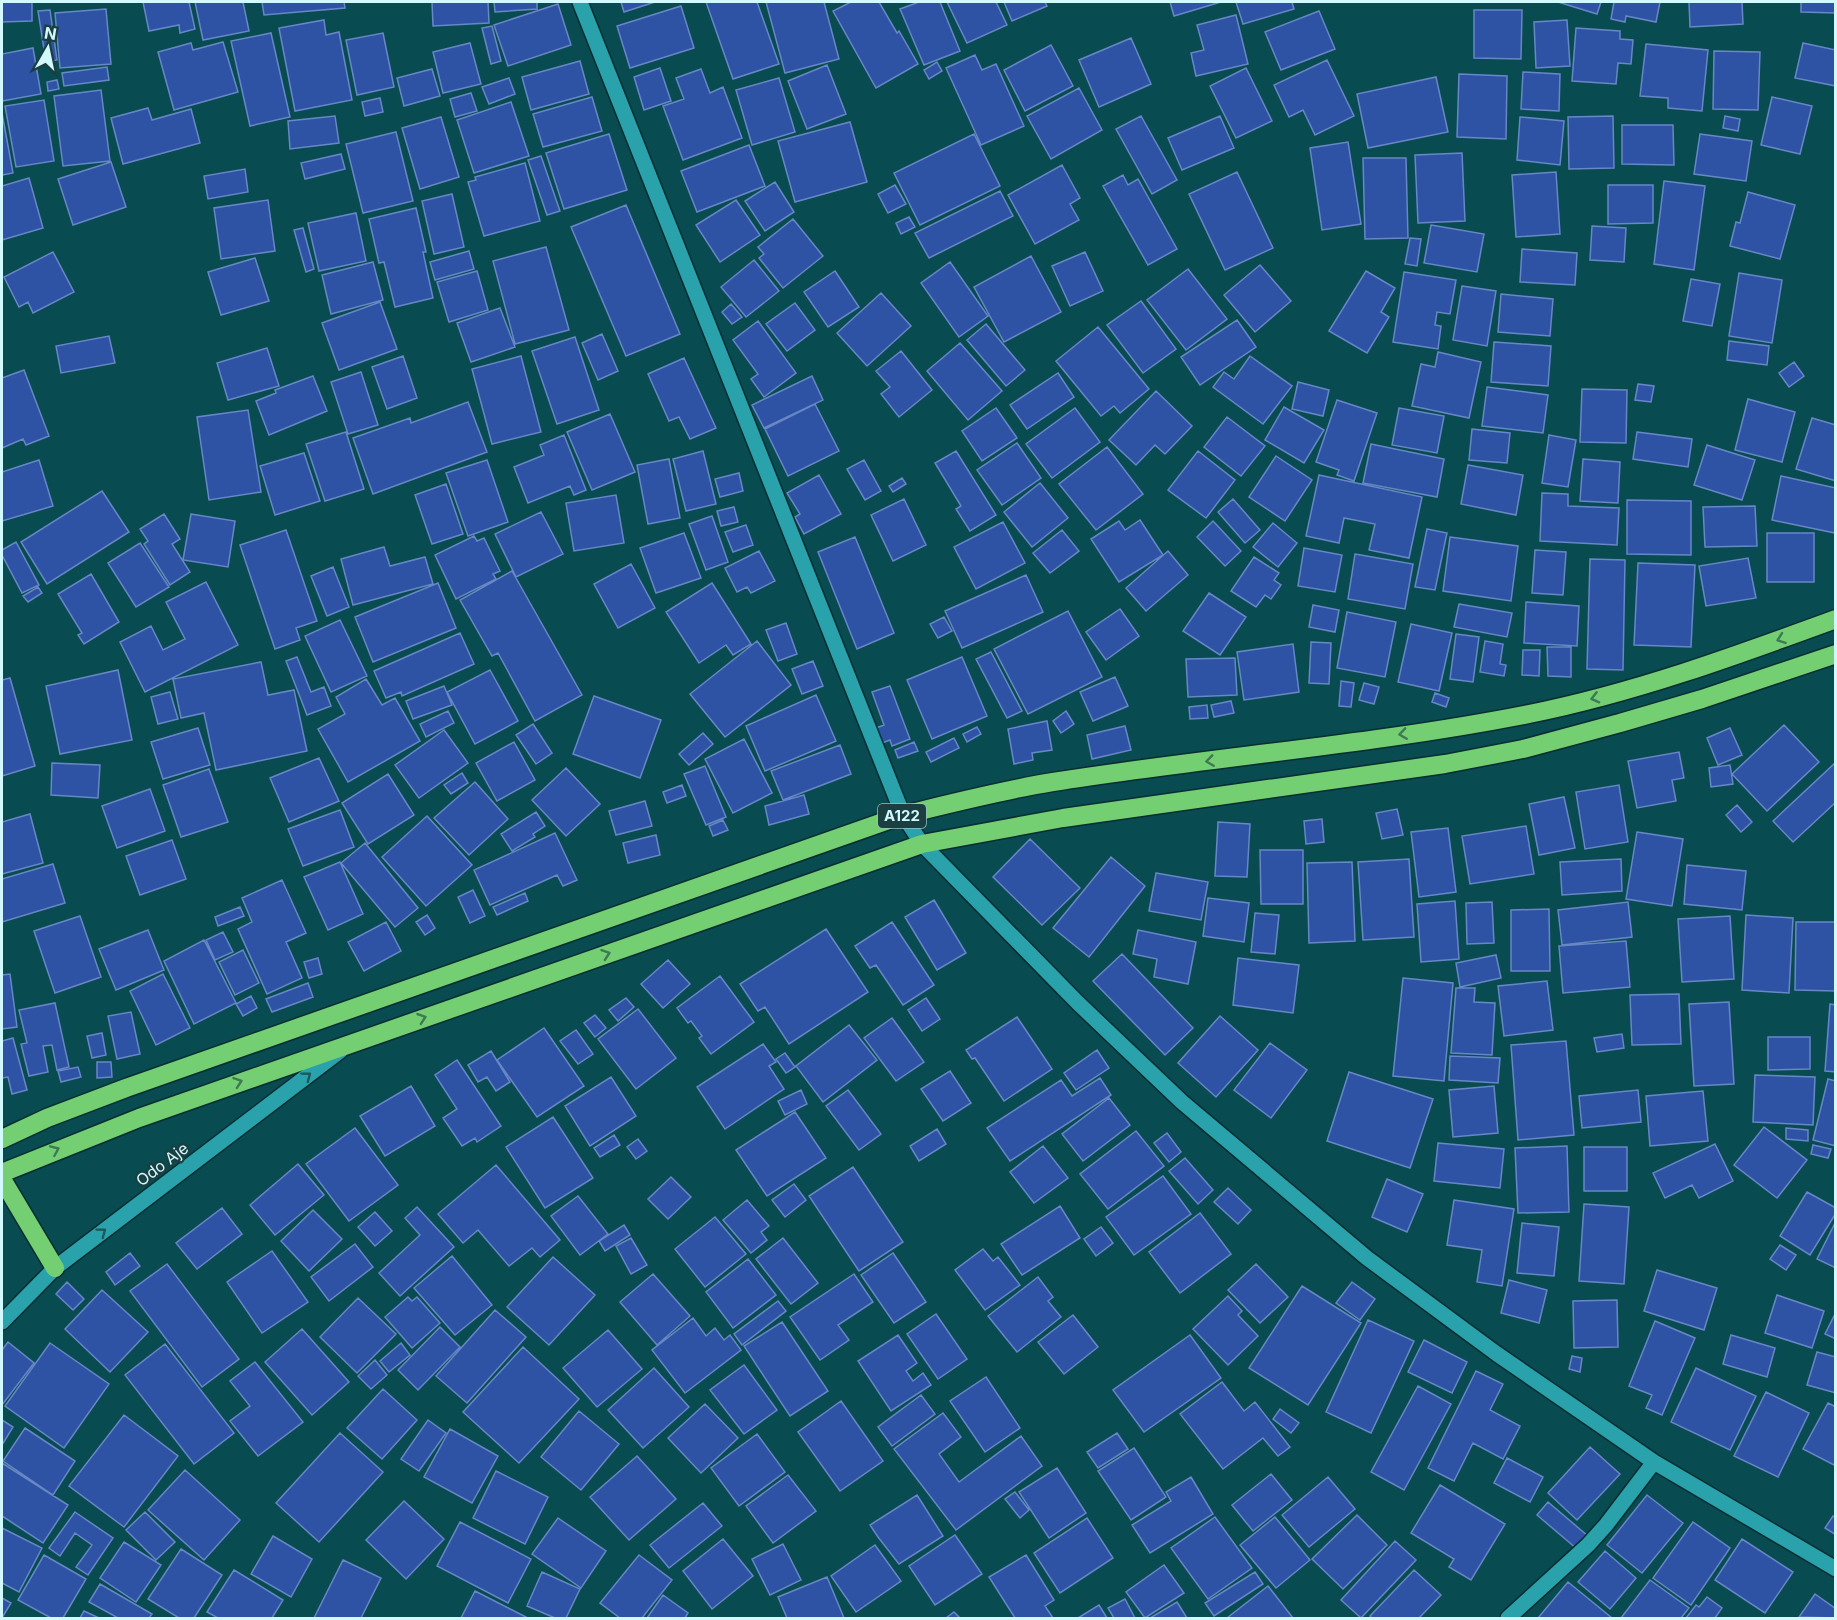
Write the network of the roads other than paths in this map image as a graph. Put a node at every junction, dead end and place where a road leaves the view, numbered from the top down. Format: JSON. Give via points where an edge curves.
{"nodes":[{"id":1,"x":580,"y":2,"type":"edge"},
{"id":2,"x":1836,"y":619,"type":"edge"},
{"id":3,"x":1836,"y":654,"type":"edge"},
{"id":4,"x":903,"y":815,"type":"junction"},
{"id":5,"x":922,"y":844,"type":"junction"},
{"id":6,"x":352,"y":1042,"type":"junction"},
{"id":7,"x":2,"y":1139,"type":"edge"},
{"id":8,"x":2,"y":1173,"type":"edge"},
{"id":9,"x":2,"y":1179,"type":"edge"},
{"id":10,"x":55,"y":1268,"type":"junction"},
{"id":11,"x":2,"y":1322,"type":"edge"},
{"id":12,"x":1654,"y":1462,"type":"junction"},
{"id":13,"x":1836,"y":1569,"type":"edge"},
{"id":14,"x":1509,"y":1618,"type":"edge"}],
"edges":[{"from":1,"to":4,"type":"street"},
{"from":2,"to":4,"type":"highway","number":"A122","one_way":true,"via":[[1705,667],[1530,714],[1052,782]]},
{"from":3,"to":5,"type":"highway","number":"A122","via":[[1702,699],[1523,749],[1445,764],[1063,818]]},
{"from":4,"to":5,"type":"street"},
{"from":4,"to":7,"type":"highway","number":"A122","via":[[126,1088]]},
{"from":6,"to":5,"type":"highway","number":"A122","one_way":true},
{"from":5,"to":12,"type":"street","via":[[1078,1003],[1190,1109],[1367,1258]]},
{"from":8,"to":6,"type":"highway","number":"A122","one_way":true,"via":[[139,1118]]},
{"from":10,"to":6,"type":"street","name":"Odo Aje","one_way":true},
{"from":9,"to":10,"type":"highway"},
{"from":10,"to":11,"type":"street","name":"Odo Aje"},
{"from":12,"to":13,"type":"street"},
{"from":12,"to":14,"type":"street","via":[[1588,1545]]}]}
